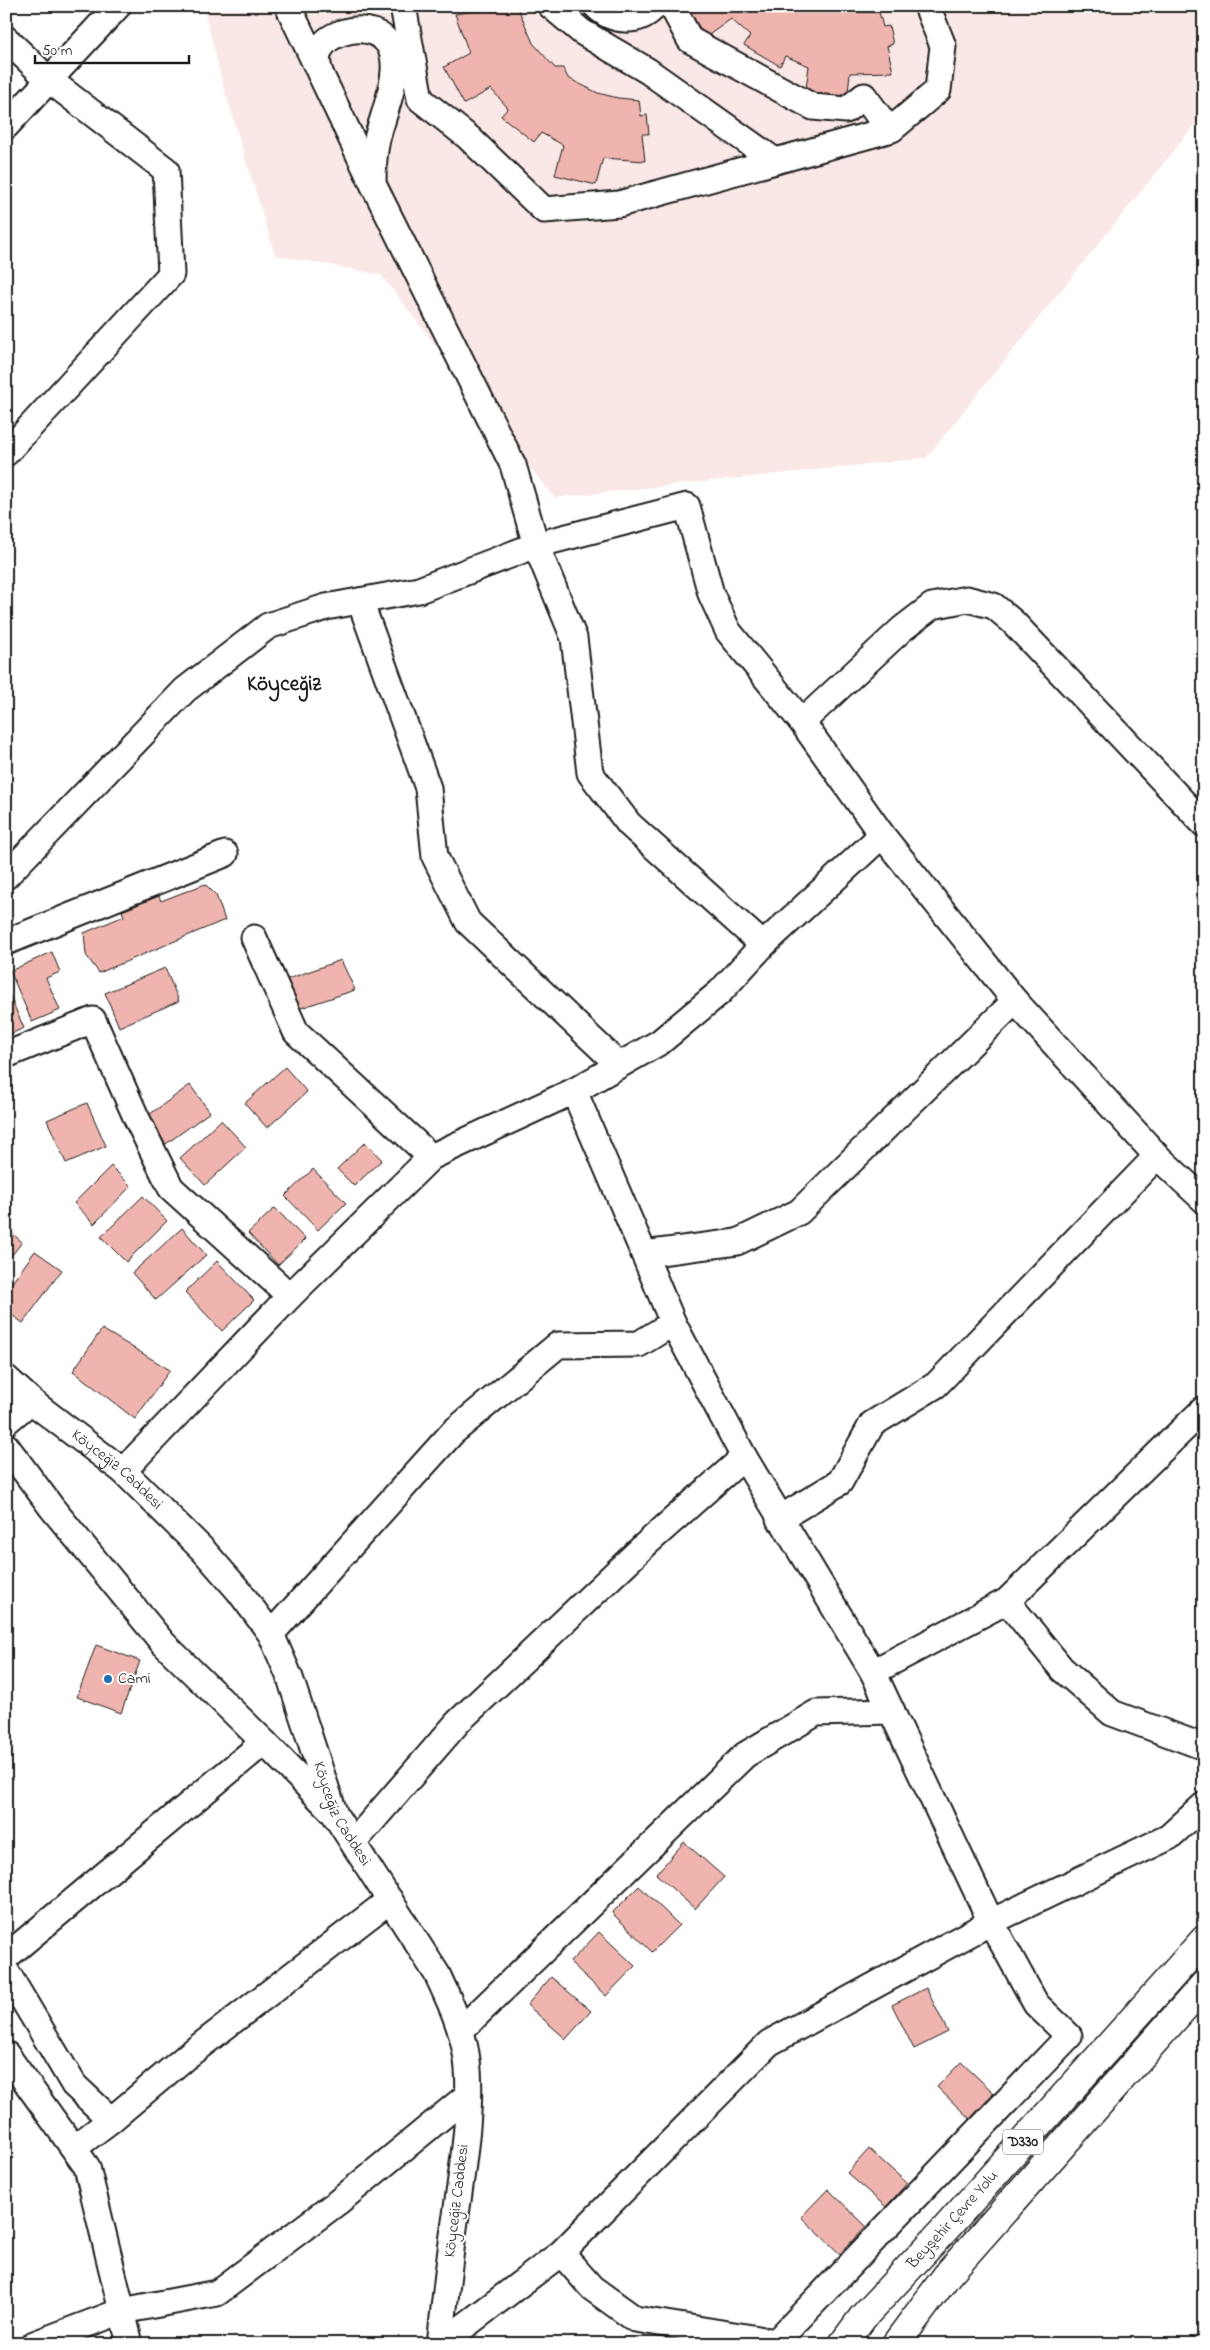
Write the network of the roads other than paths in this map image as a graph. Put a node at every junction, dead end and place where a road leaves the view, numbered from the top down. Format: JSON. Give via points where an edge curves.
{"nodes":[{"id":1,"x":118,"y":6,"type":"edge"},
{"id":2,"x":288,"y":6,"type":"edge"},
{"id":3,"x":403,"y":6,"type":"edge"},
{"id":4,"x":551,"y":6,"type":"edge"},
{"id":5,"x":655,"y":6,"type":"edge"},
{"id":6,"x":670,"y":6,"type":"edge"},
{"id":7,"x":927,"y":6,"type":"edge"},
{"id":8,"x":602,"y":8,"type":"edge"},
{"id":9,"x":6,"y":39,"type":"edge"},
{"id":10,"x":402,"y":52,"type":"junction"},
{"id":11,"x":320,"y":73,"type":"junction"},
{"id":12,"x":48,"y":79,"type":"junction"},
{"id":13,"x":6,"y":126,"type":"edge"},
{"id":14,"x":890,"y":130,"type":"junction"},
{"id":15,"x":775,"y":161,"type":"junction"},
{"id":16,"x":372,"y":184,"type":"junction"},
{"id":17,"x":6,"y":453,"type":"edge"},
{"id":18,"x":536,"y":545,"type":"junction"},
{"id":19,"x":360,"y":601,"type":"junction"},
{"id":20,"x":802,"y":722,"type":"junction"},
{"id":21,"x":1204,"y":824,"type":"edge"},
{"id":22,"x":882,"y":835,"type":"junction"},
{"id":23,"x":225,"y":854,"type":"dead end"},
{"id":24,"x":6,"y":876,"type":"edge"},
{"id":25,"x":254,"y":938,"type":"dead end"},
{"id":26,"x":6,"y":942,"type":"edge"},
{"id":27,"x":763,"y":945,"type":"junction"},
{"id":28,"x":1015,"y":1001,"type":"junction"},
{"id":29,"x":6,"y":1055,"type":"edge"},
{"id":30,"x":619,"y":1065,"type":"junction"},
{"id":31,"x":574,"y":1091,"type":"junction"},
{"id":32,"x":1157,"y":1156,"type":"junction"},
{"id":33,"x":432,"y":1157,"type":"junction"},
{"id":34,"x":1204,"y":1200,"type":"edge"},
{"id":35,"x":644,"y":1254,"type":"junction"},
{"id":36,"x":290,"y":1296,"type":"junction"},
{"id":37,"x":673,"y":1323,"type":"junction"},
{"id":38,"x":6,"y":1378,"type":"edge"},
{"id":39,"x":31,"y":1402,"type":"junction"},
{"id":40,"x":1204,"y":1409,"type":"edge"},
{"id":41,"x":6,"y":1422,"type":"edge"},
{"id":42,"x":6,"y":1446,"type":"edge"},
{"id":43,"x":744,"y":1457,"type":"junction"},
{"id":44,"x":123,"y":1471,"type":"junction"},
{"id":45,"x":779,"y":1519,"type":"junction"},
{"id":46,"x":1007,"y":1601,"type":"junction"},
{"id":47,"x":271,"y":1634,"type":"junction"},
{"id":48,"x":873,"y":1672,"type":"junction"},
{"id":49,"x":892,"y":1711,"type":"junction"},
{"id":50,"x":264,"y":1742,"type":"junction"},
{"id":51,"x":1204,"y":1747,"type":"edge"},
{"id":52,"x":1204,"y":1805,"type":"edge"},
{"id":53,"x":335,"y":1815,"type":"junction"},
{"id":54,"x":354,"y":1842,"type":"junction"},
{"id":55,"x":390,"y":1900,"type":"junction"},
{"id":56,"x":992,"y":1922,"type":"junction"},
{"id":57,"x":1204,"y":1940,"type":"edge"},
{"id":58,"x":6,"y":1957,"type":"edge"},
{"id":59,"x":6,"y":1971,"type":"edge"},
{"id":60,"x":1204,"y":1985,"type":"edge"},
{"id":61,"x":461,"y":2030,"type":"junction"},
{"id":62,"x":6,"y":2054,"type":"edge"},
{"id":63,"x":467,"y":2096,"type":"junction"},
{"id":64,"x":111,"y":2120,"type":"junction"},
{"id":65,"x":74,"y":2148,"type":"junction"},
{"id":66,"x":561,"y":2254,"type":"junction"},
{"id":67,"x":122,"y":2311,"type":"junction"},
{"id":68,"x":34,"y":2344,"type":"edge"},
{"id":69,"x":130,"y":2344,"type":"edge"},
{"id":70,"x":440,"y":2344,"type":"edge"},
{"id":71,"x":843,"y":2344,"type":"edge"},
{"id":72,"x":896,"y":2344,"type":"edge"}],
"edges":[{"from":1,"to":12,"type":"street"},
{"from":2,"to":11,"type":"street"},
{"from":3,"to":10,"type":"street"},
{"from":4,"to":15,"type":"street","via":[[582,32],[648,71]]},
{"from":5,"to":8,"type":"street","via":[[643,16],[629,19],[616,18]]},
{"from":6,"to":14,"type":"street","via":[[690,40],[813,107],[846,110],[864,96]]},
{"from":7,"to":14,"type":"street","via":[[943,46],[938,90]]},
{"from":9,"to":12,"type":"street"},
{"from":10,"to":11,"type":"street","via":[[380,36],[354,30],[324,43],[317,56]]},
{"from":10,"to":15,"type":"street","via":[[420,99],[468,137],[544,210],[619,204]]},
{"from":10,"to":16,"type":"street","via":[[374,152]]},
{"from":11,"to":16,"type":"street"},
{"from":12,"to":13,"type":"street"},
{"from":12,"to":17,"type":"street","via":[[166,170],[171,274]]},
{"from":14,"to":15,"type":"street"},
{"from":16,"to":18,"type":"street","via":[[513,465]]},
{"from":18,"to":19,"type":"street","via":[[419,590]]},
{"from":18,"to":20,"type":"street","via":[[686,506],[711,594],[728,631]]},
{"from":18,"to":27,"type":"street","via":[[574,638],[590,773],[629,824]]},
{"from":19,"to":24,"type":"street","via":[[268,626],[193,684]]},
{"from":19,"to":30,"type":"street","via":[[428,788],[435,858],[468,922]]},
{"from":20,"to":21,"type":"street","via":[[902,629],[932,606],[967,599],[994,606],[1013,622]]},
{"from":20,"to":22,"type":"street"},
{"from":22,"to":27,"type":"street"},
{"from":22,"to":28,"type":"street"},
{"from":23,"to":26,"type":"street"},
{"from":25,"to":33,"type":"street","via":[[296,1032]]},
{"from":27,"to":30,"type":"street","via":[[720,992],[660,1042]]},
{"from":28,"to":32,"type":"street"},
{"from":28,"to":35,"type":"street","via":[[799,1212],[736,1242]]},
{"from":29,"to":36,"type":"street","via":[[93,1020],[171,1188]]},
{"from":30,"to":31,"type":"street"},
{"from":31,"to":33,"type":"street"},
{"from":31,"to":35,"type":"street"},
{"from":32,"to":34,"type":"street"},
{"from":32,"to":45,"type":"street","via":[[936,1385],[872,1424],[840,1482]]},
{"from":33,"to":36,"type":"street"},
{"from":35,"to":37,"type":"street"},
{"from":36,"to":44,"type":"street"},
{"from":37,"to":43,"type":"street"},
{"from":37,"to":47,"type":"street","via":[[639,1344],[558,1345],[453,1432]]},
{"from":38,"to":39,"type":"street","name":"Köyceğiz Caddesi"},
{"from":39,"to":41,"type":"street"},
{"from":39,"to":44,"type":"street","name":"Köyceğiz Caddesi"},
{"from":40,"to":46,"type":"street"},
{"from":42,"to":50,"type":"street","via":[[52,1508],[164,1643]]},
{"from":43,"to":45,"type":"street"},
{"from":43,"to":54,"type":"street","via":[[645,1545],[458,1722]]},
{"from":44,"to":47,"type":"street","name":"Köyceğiz Caddesi","via":[[204,1551]]},
{"from":45,"to":48,"type":"street"},
{"from":46,"to":48,"type":"street"},
{"from":46,"to":51,"type":"street","via":[[1062,1669],[1112,1713]]},
{"from":47,"to":53,"type":"street","name":"Köyceğiz Caddesi","via":[[306,1720]]},
{"from":48,"to":49,"type":"street"},
{"from":49,"to":56,"type":"street"},
{"from":49,"to":61,"type":"street","via":[[816,1713],[745,1754]]},
{"from":50,"to":53,"type":"street"},
{"from":50,"to":58,"type":"street"},
{"from":52,"to":56,"type":"street","via":[[1170,1838]]},
{"from":53,"to":54,"type":"street","name":"Köyceğiz Caddesi"},
{"from":54,"to":55,"type":"street","name":"Köyceğiz Caddesi"},
{"from":55,"to":61,"type":"street","name":"Köyceğiz Caddesi","via":[[437,1974]]},
{"from":55,"to":64,"type":"street","via":[[187,2056]]},
{"from":56,"to":66,"type":"street","via":[[769,2043]]},
{"from":56,"to":66,"type":"street","via":[[1036,2004],[1069,2036],[776,2342],[635,2319],[592,2288]]},
{"from":57,"to":71,"type":"highway","name":"Beyşehir Çevre Yolu","number":"D330","via":[[948,2227],[863,2317]]},
{"from":59,"to":64,"type":"street","via":[[74,2084]]},
{"from":60,"to":72,"type":"highway","name":"Beyşehir Çevre Yolu","number":"D330","via":[[948,2274]]},
{"from":61,"to":63,"type":"street","name":"Köyceğiz Caddesi","via":[[467,2061]]},
{"from":62,"to":65,"type":"street"},
{"from":63,"to":67,"type":"street","via":[[338,2202],[217,2293]]},
{"from":63,"to":70,"type":"street","name":"Köyceğiz Caddesi","via":[[464,2148]]},
{"from":64,"to":65,"type":"street"},
{"from":65,"to":67,"type":"street","via":[[87,2167]]},
{"from":66,"to":70,"type":"street"},
{"from":67,"to":68,"type":"street"},
{"from":67,"to":69,"type":"street"}]}
